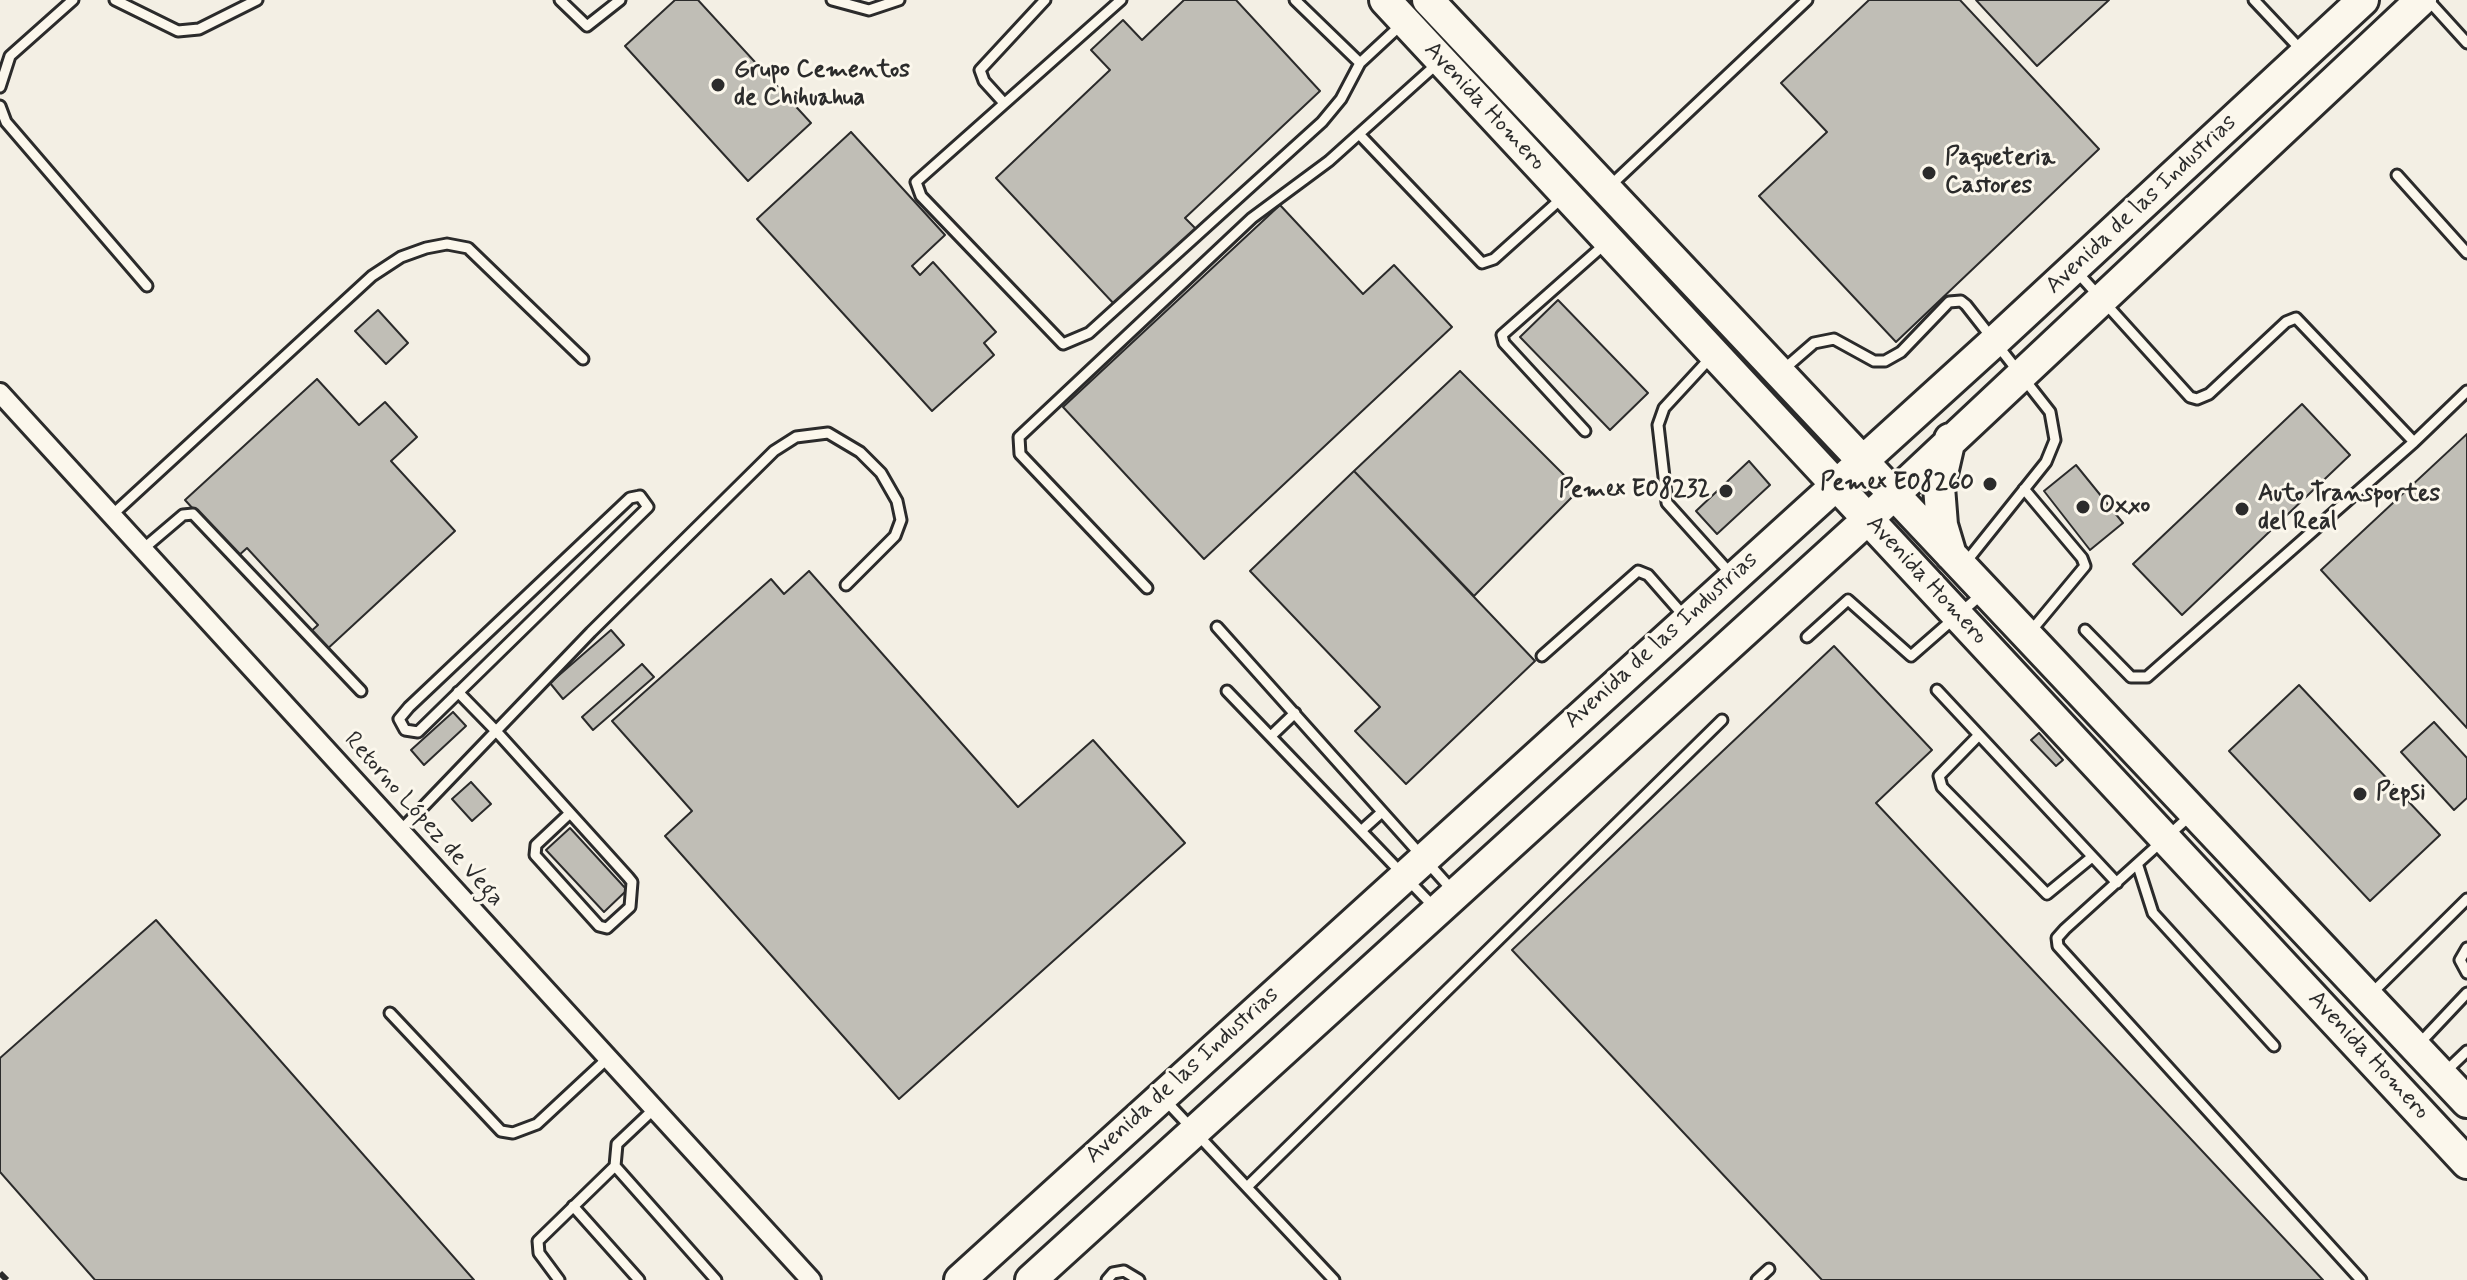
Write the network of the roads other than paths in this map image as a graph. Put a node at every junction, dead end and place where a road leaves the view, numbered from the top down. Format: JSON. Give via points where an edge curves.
{"nodes":[{"id":1,"x":73,"y":0,"type":"edge"},
{"id":2,"x":115,"y":0,"type":"edge"},
{"id":3,"x":257,"y":0,"type":"edge"},
{"id":4,"x":560,"y":0,"type":"edge"},
{"id":5,"x":620,"y":0,"type":"edge"},
{"id":6,"x":832,"y":0,"type":"edge"},
{"id":7,"x":899,"y":0,"type":"edge"},
{"id":8,"x":1045,"y":0,"type":"edge"},
{"id":9,"x":1121,"y":0,"type":"edge"},
{"id":10,"x":1295,"y":0,"type":"edge"},
{"id":11,"x":1428,"y":0,"type":"edge"},
{"id":12,"x":1807,"y":0,"type":"edge"},
{"id":13,"x":2254,"y":0,"type":"edge"},
{"id":14,"x":2363,"y":0,"type":"edge"},
{"id":15,"x":2421,"y":0,"type":"edge"},
{"id":16,"x":2428,"y":0,"type":"edge"},
{"id":17,"x":1395,"y":11,"type":"edge"},
{"id":18,"x":2467,"y":43,"type":"edge"},
{"id":19,"x":2305,"y":54,"type":"junction"},
{"id":20,"x":1441,"y":61,"type":"junction"},
{"id":21,"x":1360,"y":63,"type":"junction"},
{"id":22,"x":0,"y":87,"type":"edge"},
{"id":23,"x":1004,"y":103,"type":"junction"},
{"id":24,"x":0,"y":106,"type":"edge"},
{"id":25,"x":1359,"y":134,"type":"junction"},
{"id":26,"x":2397,"y":175,"type":"dead end"},
{"id":27,"x":1605,"y":190,"type":"junction"},
{"id":28,"x":1565,"y":195,"type":"junction"},
{"id":29,"x":1609,"y":241,"type":"junction"},
{"id":30,"x":2467,"y":253,"type":"edge"},
{"id":31,"x":2074,"y":268,"type":"junction"},
{"id":32,"x":147,"y":286,"type":"dead end"},
{"id":33,"x":2099,"y":298,"type":"junction"},
{"id":34,"x":1994,"y":342,"type":"junction"},
{"id":35,"x":1714,"y":354,"type":"junction"},
{"id":36,"x":583,"y":359,"type":"dead end"},
{"id":37,"x":2021,"y":372,"type":"junction"},
{"id":38,"x":1778,"y":374,"type":"junction"},
{"id":39,"x":2467,"y":391,"type":"edge"},
{"id":40,"x":0,"y":393,"type":"edge"},
{"id":41,"x":1585,"y":431,"type":"dead end"},
{"id":42,"x":1950,"y":439,"type":"junction"},
{"id":43,"x":2414,"y":442,"type":"junction"},
{"id":44,"x":1860,"y":462,"type":"junction"},
{"id":45,"x":1835,"y":486,"type":"junction"},
{"id":46,"x":2024,"y":489,"type":"junction"},
{"id":47,"x":1893,"y":496,"type":"junction"},
{"id":48,"x":112,"y":515,"type":"junction"},
{"id":49,"x":1868,"y":519,"type":"junction"},
{"id":50,"x":143,"y":549,"type":"junction"},
{"id":51,"x":1957,"y":563,"type":"junction"},
{"id":52,"x":1733,"y":576,"type":"junction"},
{"id":53,"x":846,"y":585,"type":"dead end"},
{"id":54,"x":1147,"y":588,"type":"dead end"},
{"id":55,"x":1984,"y":592,"type":"junction"},
{"id":56,"x":1959,"y":616,"type":"junction"},
{"id":57,"x":1687,"y":619,"type":"junction"},
{"id":58,"x":1217,"y":627,"type":"dead end"},
{"id":59,"x":2085,"y":630,"type":"dead end"},
{"id":60,"x":2026,"y":636,"type":"junction"},
{"id":61,"x":1807,"y":637,"type":"dead end"},
{"id":62,"x":1542,"y":656,"type":"dead end"},
{"id":63,"x":1937,"y":690,"type":"dead end"},
{"id":64,"x":361,"y":691,"type":"dead end"},
{"id":65,"x":1227,"y":691,"type":"dead end"},
{"id":66,"x":458,"y":692,"type":"junction"},
{"id":67,"x":1295,"y":713,"type":"junction"},
{"id":68,"x":1722,"y":720,"type":"dead end"},
{"id":69,"x":496,"y":731,"type":"junction"},
{"id":70,"x":1979,"y":735,"type":"junction"},
{"id":71,"x":1271,"y":736,"type":"junction"},
{"id":72,"x":1382,"y":812,"type":"junction"},
{"id":73,"x":570,"y":813,"type":"junction"},
{"id":74,"x":2194,"y":813,"type":"junction"},
{"id":75,"x":1362,"y":830,"type":"junction"},
{"id":76,"x":400,"y":831,"type":"junction"},
{"id":77,"x":2166,"y":838,"type":"junction"},
{"id":78,"x":2092,"y":857,"type":"junction"},
{"id":79,"x":1414,"y":866,"type":"junction"},
{"id":80,"x":2138,"y":866,"type":"junction"},
{"id":81,"x":2117,"y":883,"type":"junction"},
{"id":82,"x":2467,"y":899,"type":"edge"},
{"id":83,"x":1446,"y":901,"type":"junction"},
{"id":84,"x":2467,"y":948,"type":"edge"},
{"id":85,"x":2467,"y":973,"type":"edge"},
{"id":86,"x":2467,"y":993,"type":"edge"},
{"id":87,"x":2368,"y":997,"type":"junction"},
{"id":88,"x":390,"y":1013,"type":"dead end"},
{"id":89,"x":2274,"y":1046,"type":"dead end"},
{"id":90,"x":2415,"y":1048,"type":"junction"},
{"id":91,"x":2467,"y":1051,"type":"edge"},
{"id":92,"x":608,"y":1058,"type":"junction"},
{"id":93,"x":2441,"y":1075,"type":"junction"},
{"id":94,"x":1161,"y":1096,"type":"junction"},
{"id":95,"x":2467,"y":1102,"type":"edge"},
{"id":96,"x":654,"y":1109,"type":"junction"},
{"id":97,"x":1194,"y":1130,"type":"junction"},
{"id":98,"x":2467,"y":1163,"type":"edge"},
{"id":99,"x":615,"y":1166,"type":"junction"},
{"id":100,"x":1247,"y":1187,"type":"junction"},
{"id":101,"x":573,"y":1206,"type":"junction"},
{"id":102,"x":1769,"y":1269,"type":"dead end"},
{"id":103,"x":559,"y":1280,"type":"edge"},
{"id":104,"x":639,"y":1280,"type":"edge"},
{"id":105,"x":716,"y":1280,"type":"edge"},
{"id":106,"x":811,"y":1280,"type":"edge"},
{"id":107,"x":960,"y":1280,"type":"edge"},
{"id":108,"x":1031,"y":1280,"type":"edge"},
{"id":109,"x":1107,"y":1280,"type":"edge"},
{"id":110,"x":1139,"y":1280,"type":"edge"},
{"id":111,"x":1334,"y":1280,"type":"edge"},
{"id":112,"x":1757,"y":1280,"type":"edge"},
{"id":113,"x":2361,"y":1280,"type":"edge"}],
"edges":[{"from":1,"to":22,"type":"lane","via":[[10,56]]},
{"from":2,"to":3,"type":"lane","via":[[178,31],[199,29]]},
{"from":4,"to":5,"type":"lane","via":[[587,26]]},
{"from":6,"to":7,"type":"lane","via":[[869,10]]},
{"from":8,"to":23,"type":"lane","via":[[980,70]]},
{"from":9,"to":23,"type":"lane"},
{"from":10,"to":21,"type":"lane"},
{"from":11,"to":27,"type":"main road","name":"Avenida Homero"},
{"from":12,"to":27,"type":"lane"},
{"from":13,"to":19,"type":"lane"},
{"from":14,"to":19,"type":"main road","name":"Avenida de las Industrias"},
{"from":15,"to":33,"type":"main road","name":"Avenida de las Industrias"},
{"from":16,"to":18,"type":"lane"},
{"from":17,"to":20,"type":"main road","name":"Avenida Homero"},
{"from":17,"to":21,"type":"lane"},
{"from":19,"to":31,"type":"main road","name":"Avenida de las Industrias"},
{"from":20,"to":25,"type":"lane"},
{"from":20,"to":28,"type":"main road","name":"Avenida Homero"},
{"from":21,"to":23,"type":"lane","via":[[1322,122],[1089,333],[1063,344],[917,189],[918,177]]},
{"from":24,"to":32,"type":"lane","via":[[6,122]]},
{"from":25,"to":28,"type":"lane","via":[[1482,263],[1494,259]]},
{"from":25,"to":54,"type":"lane","via":[[1252,218],[1019,437],[1020,454]]},
{"from":26,"to":30,"type":"lane"},
{"from":27,"to":38,"type":"main road","name":"Avenida Homero"},
{"from":28,"to":29,"type":"main road","name":"Avenida Homero"},
{"from":29,"to":35,"type":"main road","name":"Avenida Homero"},
{"from":29,"to":41,"type":"lane","via":[[1502,335]]},
{"from":31,"to":33,"type":"lane"},
{"from":31,"to":34,"type":"main road","name":"Avenida de las Industrias"},
{"from":33,"to":37,"type":"main road","name":"Avenida de las Industrias"},
{"from":33,"to":43,"type":"lane","via":[[2197,399],[2209,394],[2286,322],[2300,320]]},
{"from":34,"to":37,"type":"lane"},
{"from":34,"to":38,"type":"lane","via":[[1966,305],[1955,300],[1885,361],[1874,361],[1834,339],[1814,343]]},
{"from":34,"to":44,"type":"main road","name":"Avenida de las Industrias"},
{"from":35,"to":45,"type":"main road","name":"Avenida Homero"},
{"from":35,"to":52,"type":"lane","via":[[1664,408],[1658,425],[1667,503]]},
{"from":36,"to":48,"type":"lane","via":[[468,248],[426,248],[372,276]]},
{"from":37,"to":42,"type":"main road","name":"Avenida de las Industrias"},
{"from":37,"to":46,"type":"lane","via":[[2050,412],[2055,440],[2046,462]]},
{"from":38,"to":44,"type":"main road","name":"Avenida Homero"},
{"from":39,"to":43,"type":"lane"},
{"from":40,"to":48,"type":"street","name":"Retorno López de Vega"},
{"from":42,"to":47,"type":"main road","name":"Avenida de las Industrias"},
{"from":42,"to":51,"type":"main road","via":[[1939,487],[1942,525]]},
{"from":43,"to":59,"type":"lane","via":[[2147,677],[2131,677]]},
{"from":44,"to":45,"type":"main road","name":"Avenida de las Industrias"},
{"from":44,"to":47,"type":"main road","name":"Avenida Homero"},
{"from":45,"to":49,"type":"main road","name":"Avenida Homero"},
{"from":45,"to":52,"type":"main road","name":"Avenida de las Industrias"},
{"from":46,"to":51,"type":"lane"},
{"from":46,"to":60,"type":"lane","via":[[2085,566]]},
{"from":47,"to":49,"type":"main road","name":"Avenida de las Industrias"},
{"from":47,"to":51,"type":"main road","name":"Avenida Homero"},
{"from":48,"to":50,"type":"street","name":"Retorno López de Vega"},
{"from":49,"to":56,"type":"main road","name":"Avenida Homero"},
{"from":49,"to":83,"type":"main road","name":"Avenida de las Industrias"},
{"from":50,"to":64,"type":"lane","via":[[183,515],[193,514]]},
{"from":50,"to":76,"type":"street","name":"Retorno López de Vega"},
{"from":51,"to":55,"type":"main road","name":"Avenida Homero"},
{"from":52,"to":57,"type":"main road","name":"Avenida de las Industrias"},
{"from":53,"to":69,"type":"lane","via":[[895,536],[901,520],[897,501],[881,473],[860,452],[828,433],[796,437],[774,451]]},
{"from":55,"to":56,"type":"lane"},
{"from":55,"to":60,"type":"main road","name":"Avenida Homero"},
{"from":56,"to":61,"type":"lane","via":[[1911,656],[1848,600]]},
{"from":56,"to":77,"type":"main road","name":"Avenida Homero"},
{"from":57,"to":62,"type":"lane","via":[[1648,575],[1638,571]]},
{"from":57,"to":79,"type":"main road","name":"Avenida de las Industrias"},
{"from":58,"to":67,"type":"lane"},
{"from":60,"to":74,"type":"main road","name":"Avenida Homero"},
{"from":63,"to":70,"type":"lane"},
{"from":65,"to":71,"type":"lane"},
{"from":66,"to":66,"type":"lane","via":[[648,507],[645,499],[630,498],[409,707],[401,724],[418,732]]},
{"from":66,"to":69,"type":"lane"},
{"from":67,"to":71,"type":"lane"},
{"from":67,"to":72,"type":"lane"},
{"from":68,"to":100,"type":"lane"},
{"from":69,"to":73,"type":"lane"},
{"from":69,"to":76,"type":"lane"},
{"from":70,"to":78,"type":"lane"},
{"from":70,"to":78,"type":"lane","via":[[1939,776],[1942,787],[2047,894]]},
{"from":71,"to":75,"type":"lane"},
{"from":72,"to":75,"type":"lane"},
{"from":72,"to":79,"type":"lane"},
{"from":73,"to":73,"type":"lane","via":[[536,845],[535,855],[599,926],[607,928],[630,907],[632,882]]},
{"from":74,"to":77,"type":"lane"},
{"from":74,"to":87,"type":"main road","name":"Avenida Homero"},
{"from":75,"to":79,"type":"lane"},
{"from":76,"to":92,"type":"street","name":"Retorno López de Vega"},
{"from":77,"to":80,"type":"lane"},
{"from":77,"to":98,"type":"main road","name":"Avenida Homero"},
{"from":78,"to":81,"type":"lane"},
{"from":79,"to":83,"type":"lane"},
{"from":79,"to":83,"type":"lane"},
{"from":79,"to":94,"type":"main road","name":"Avenida de las Industrias"},
{"from":80,"to":81,"type":"lane"},
{"from":80,"to":89,"type":"lane","via":[[2153,913]]},
{"from":81,"to":113,"type":"lane","via":[[2065,929],[2058,946]]},
{"from":82,"to":87,"type":"lane"},
{"from":83,"to":97,"type":"main road","name":"Avenida de las Industrias"},
{"from":84,"to":85,"type":"lane","via":[[2460,960]]},
{"from":86,"to":90,"type":"lane"},
{"from":87,"to":90,"type":"main road","name":"Avenida Homero"},
{"from":88,"to":92,"type":"lane","via":[[501,1131],[513,1133],[537,1124]]},
{"from":90,"to":93,"type":"main road","name":"Avenida Homero"},
{"from":91,"to":93,"type":"lane"},
{"from":92,"to":96,"type":"street","name":"Retorno López de Vega"},
{"from":93,"to":95,"type":"main road","name":"Avenida Homero"},
{"from":94,"to":97,"type":"lane"},
{"from":94,"to":107,"type":"main road","name":"Avenida de las Industrias"},
{"from":96,"to":99,"type":"lane","via":[[617,1144]]},
{"from":96,"to":106,"type":"street","name":"Retorno López de Vega"},
{"from":97,"to":100,"type":"lane"},
{"from":97,"to":108,"type":"main road","name":"Avenida de las Industrias"},
{"from":99,"to":101,"type":"lane"},
{"from":99,"to":105,"type":"lane"},
{"from":100,"to":111,"type":"lane"},
{"from":101,"to":103,"type":"lane","via":[[538,1241],[539,1253]]},
{"from":101,"to":104,"type":"lane"},
{"from":102,"to":112,"type":"lane"},
{"from":109,"to":110,"type":"lane","via":[[1124,1271]]}]}
